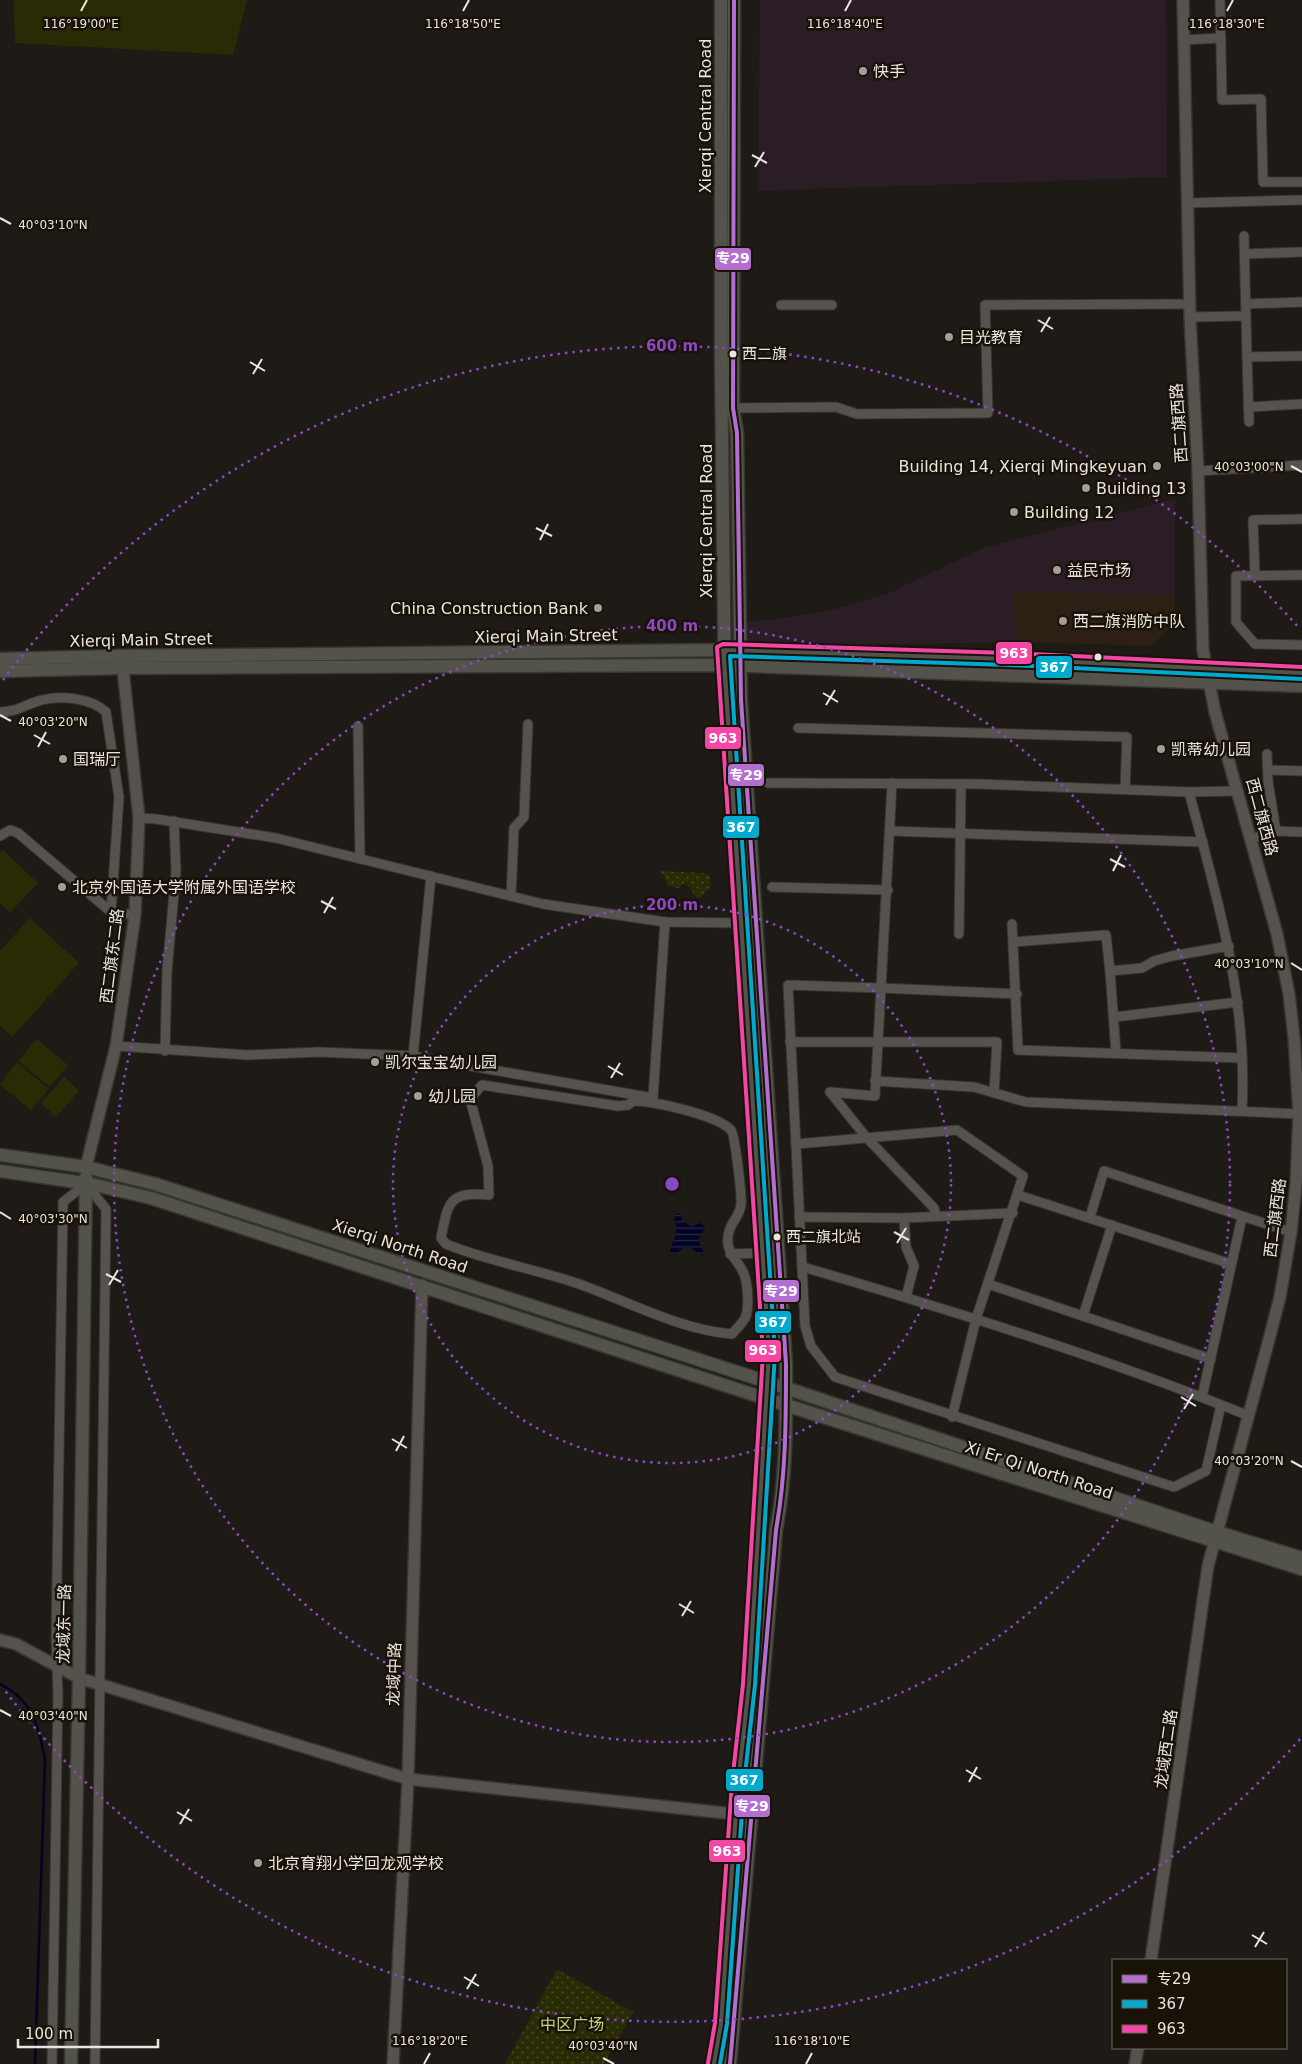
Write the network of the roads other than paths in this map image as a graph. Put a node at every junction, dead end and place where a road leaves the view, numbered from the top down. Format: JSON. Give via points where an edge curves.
{"nodes":[{"id":1,"x":721,"y":0,"type":"edge"},
{"id":2,"x":734,"y":0,"type":"edge"},
{"id":3,"x":1183,"y":0,"type":"edge"},
{"id":4,"x":1220,"y":0,"type":"edge"},
{"id":5,"x":1221,"y":38,"type":"junction"},
{"id":6,"x":1183,"y":40,"type":"junction"},
{"id":7,"x":1302,"y":182,"type":"edge"},
{"id":8,"x":1302,"y":200,"type":"edge"},
{"id":9,"x":1187,"y":202,"type":"junction"},
{"id":10,"x":1244,"y":236,"type":"dead end"},
{"id":11,"x":1302,"y":252,"type":"edge"},
{"id":12,"x":1245,"y":254,"type":"junction"},
{"id":13,"x":1302,"y":302,"type":"edge"},
{"id":14,"x":1189,"y":304,"type":"junction"},
{"id":15,"x":1246,"y":304,"type":"junction"},
{"id":16,"x":781,"y":305,"type":"dead end"},
{"id":17,"x":832,"y":305,"type":"dead end"},
{"id":18,"x":1246,"y":316,"type":"junction"},
{"id":19,"x":1190,"y":317,"type":"junction"},
{"id":20,"x":1302,"y":356,"type":"edge"},
{"id":21,"x":1247,"y":358,"type":"junction"},
{"id":22,"x":1302,"y":404,"type":"edge"},
{"id":23,"x":1248,"y":406,"type":"junction"},
{"id":24,"x":727,"y":408,"type":"junction"},
{"id":25,"x":1249,"y":422,"type":"dead end"},
{"id":26,"x":1302,"y":465,"type":"edge"},
{"id":27,"x":1198,"y":471,"type":"junction"},
{"id":28,"x":1302,"y":519,"type":"edge"},
{"id":29,"x":1255,"y":575,"type":"junction"},
{"id":30,"x":1302,"y":575,"type":"edge"},
{"id":31,"x":1302,"y":645,"type":"edge"},
{"id":32,"x":723,"y":650,"type":"junction"},
{"id":33,"x":739,"y":651,"type":"junction"},
{"id":34,"x":0,"y":659,"type":"edge"},
{"id":35,"x":122,"y":662,"type":"junction"},
{"id":36,"x":724,"y":665,"type":"junction"},
{"id":37,"x":739,"y":666,"type":"junction"},
{"id":38,"x":1205,"y":669,"type":"junction"},
{"id":39,"x":0,"y":671,"type":"edge"},
{"id":40,"x":1302,"y":673,"type":"edge"},
{"id":41,"x":1208,"y":682,"type":"junction"},
{"id":42,"x":1302,"y":686,"type":"edge"},
{"id":43,"x":0,"y":712,"type":"edge"},
{"id":44,"x":528,"y":724,"type":"dead end"},
{"id":45,"x":358,"y":726,"type":"dead end"},
{"id":46,"x":798,"y":728,"type":"dead end"},
{"id":47,"x":1267,"y":754,"type":"dead end"},
{"id":48,"x":1269,"y":770,"type":"junction"},
{"id":49,"x":1302,"y":772,"type":"edge"},
{"id":50,"x":768,"y":783,"type":"dead end"},
{"id":51,"x":892,"y":784,"type":"junction"},
{"id":52,"x":961,"y":784,"type":"junction"},
{"id":53,"x":1126,"y":788,"type":"junction"},
{"id":54,"x":1238,"y":791,"type":"junction"},
{"id":55,"x":1189,"y":792,"type":"junction"},
{"id":56,"x":139,"y":818,"type":"junction"},
{"id":57,"x":174,"y":821,"type":"junction"},
{"id":58,"x":890,"y":831,"type":"junction"},
{"id":59,"x":1276,"y":831,"type":"junction"},
{"id":60,"x":1302,"y":833,"type":"edge"},
{"id":61,"x":960,"y":834,"type":"junction"},
{"id":62,"x":0,"y":836,"type":"edge"},
{"id":63,"x":1250,"y":839,"type":"junction"},
{"id":64,"x":1203,"y":842,"type":"junction"},
{"id":65,"x":360,"y":859,"type":"junction"},
{"id":66,"x":431,"y":876,"type":"junction"},
{"id":67,"x":772,"y":887,"type":"dead end"},
{"id":68,"x":888,"y":890,"type":"junction"},
{"id":69,"x":511,"y":896,"type":"junction"},
{"id":70,"x":111,"y":912,"type":"junction"},
{"id":71,"x":135,"y":915,"type":"junction"},
{"id":72,"x":664,"y":922,"type":"junction"},
{"id":73,"x":740,"y":922,"type":"junction"},
{"id":74,"x":1012,"y":924,"type":"dead end"},
{"id":75,"x":959,"y":934,"type":"dead end"},
{"id":76,"x":1014,"y":942,"type":"junction"},
{"id":77,"x":1229,"y":946,"type":"junction"},
{"id":78,"x":1110,"y":971,"type":"junction"},
{"id":79,"x":881,"y":988,"type":"junction"},
{"id":80,"x":1017,"y":994,"type":"junction"},
{"id":81,"x":1238,"y":1002,"type":"junction"},
{"id":82,"x":1115,"y":1017,"type":"junction"},
{"id":83,"x":790,"y":1042,"type":"junction"},
{"id":84,"x":878,"y":1043,"type":"junction"},
{"id":85,"x":116,"y":1046,"type":"junction"},
{"id":86,"x":165,"y":1051,"type":"junction"},
{"id":87,"x":1116,"y":1053,"type":"junction"},
{"id":88,"x":413,"y":1056,"type":"junction"},
{"id":89,"x":1242,"y":1058,"type":"junction"},
{"id":90,"x":875,"y":1081,"type":"junction"},
{"id":91,"x":994,"y":1093,"type":"junction"},
{"id":92,"x":1242,"y":1110,"type":"junction"},
{"id":93,"x":1298,"y":1114,"type":"junction"},
{"id":94,"x":866,"y":1137,"type":"junction"},
{"id":95,"x":796,"y":1144,"type":"junction"},
{"id":96,"x":0,"y":1155,"type":"edge"},
{"id":97,"x":86,"y":1167,"type":"junction"},
{"id":98,"x":0,"y":1171,"type":"edge"},
{"id":99,"x":86,"y":1184,"type":"junction"},
{"id":100,"x":1018,"y":1195,"type":"junction"},
{"id":101,"x":1012,"y":1213,"type":"junction"},
{"id":102,"x":936,"y":1216,"type":"junction"},
{"id":103,"x":799,"y":1217,"type":"junction"},
{"id":104,"x":1242,"y":1217,"type":"junction"},
{"id":105,"x":904,"y":1218,"type":"junction"},
{"id":106,"x":1090,"y":1218,"type":"junction"},
{"id":107,"x":1112,"y":1224,"type":"junction"},
{"id":108,"x":1291,"y":1232,"type":"junction"},
{"id":109,"x":763,"y":1253,"type":"junction"},
{"id":110,"x":730,"y":1254,"type":"junction"},
{"id":111,"x":1231,"y":1264,"type":"junction"},
{"id":112,"x":803,"y":1267,"type":"junction"},
{"id":113,"x":988,"y":1284,"type":"junction"},
{"id":114,"x":422,"y":1285,"type":"junction"},
{"id":115,"x":906,"y":1298,"type":"junction"},
{"id":116,"x":1083,"y":1316,"type":"junction"},
{"id":117,"x":976,"y":1320,"type":"junction"},
{"id":118,"x":1211,"y":1359,"type":"junction"},
{"id":119,"x":767,"y":1382,"type":"junction"},
{"id":120,"x":786,"y":1388,"type":"junction"},
{"id":121,"x":1202,"y":1397,"type":"junction"},
{"id":122,"x":767,"y":1399,"type":"junction"},
{"id":123,"x":1221,"y":1405,"type":"junction"},
{"id":124,"x":787,"y":1406,"type":"junction"},
{"id":125,"x":1249,"y":1416,"type":"junction"},
{"id":126,"x":952,"y":1417,"type":"junction"},
{"id":127,"x":1216,"y":1537,"type":"junction"},
{"id":128,"x":1302,"y":1558,"type":"edge"},
{"id":129,"x":1302,"y":1569,"type":"edge"},
{"id":130,"x":0,"y":1640,"type":"edge"},
{"id":131,"x":80,"y":1678,"type":"junction"},
{"id":132,"x":100,"y":1685,"type":"junction"},
{"id":133,"x":408,"y":1778,"type":"junction"},
{"id":134,"x":735,"y":1814,"type":"junction"},
{"id":135,"x":1151,"y":1959,"type":"edge"},
{"id":136,"x":1138,"y":2049,"type":"edge"},
{"id":137,"x":52,"y":2064,"type":"edge"},
{"id":138,"x":71,"y":2064,"type":"edge"},
{"id":139,"x":95,"y":2064,"type":"edge"},
{"id":140,"x":393,"y":2064,"type":"edge"},
{"id":141,"x":714,"y":2064,"type":"edge"},
{"id":142,"x":730,"y":2064,"type":"edge"},
{"id":143,"x":1135,"y":2064,"type":"edge"}],
"edges":[{"from":1,"to":24,"type":"main road","name":"Xierqi Central Road"},
{"from":2,"to":24,"type":"main road","name":"Xierqi Central Road"},
{"from":3,"to":6,"type":"street","name":"西二旗西路"},
{"from":4,"to":5,"type":"street"},
{"from":5,"to":6,"type":"street"},
{"from":5,"to":7,"type":"street","via":[[1222,100],[1261,99],[1263,182]]},
{"from":6,"to":9,"type":"street","name":"西二旗西路"},
{"from":8,"to":9,"type":"street"},
{"from":9,"to":14,"type":"street","name":"西二旗西路"},
{"from":10,"to":12,"type":"street"},
{"from":11,"to":12,"type":"street"},
{"from":12,"to":15,"type":"street"},
{"from":13,"to":15,"type":"street"},
{"from":14,"to":19,"type":"street","name":"西二旗西路"},
{"from":14,"to":24,"type":"street","via":[[984,305],[988,413],[857,414],[836,407]]},
{"from":15,"to":18,"type":"street"},
{"from":16,"to":17,"type":"street"},
{"from":18,"to":19,"type":"street"},
{"from":18,"to":21,"type":"street"},
{"from":19,"to":27,"type":"street","name":"西二旗西路"},
{"from":20,"to":21,"type":"street"},
{"from":21,"to":23,"type":"street"},
{"from":22,"to":23,"type":"street"},
{"from":23,"to":25,"type":"street"},
{"from":24,"to":32,"type":"main road","name":"Xierqi Central Road"},
{"from":24,"to":33,"type":"main road","name":"Xierqi Central Road","via":[[737,433]]},
{"from":26,"to":27,"type":"street"},
{"from":27,"to":38,"type":"street","name":"西二旗西路"},
{"from":28,"to":29,"type":"street","via":[[1253,520]]},
{"from":29,"to":30,"type":"street"},
{"from":29,"to":31,"type":"street","via":[[1236,576],[1236,622],[1255,644]]},
{"from":32,"to":33,"type":"main road","name":"Xierqi Main Street"},
{"from":32,"to":35,"type":"main road","name":"Xierqi Main Street"},
{"from":32,"to":36,"type":"main road","name":"Xierqi Central Road"},
{"from":33,"to":37,"type":"main road","name":"Xierqi Central Road"},
{"from":33,"to":38,"type":"main road","name":"Xierqi Main Street","via":[[1019,659]]},
{"from":34,"to":35,"type":"main road","name":"Xierqi Main Street"},
{"from":35,"to":36,"type":"main road","name":"Xierqi Main Street"},
{"from":35,"to":39,"type":"main road","name":"Xierqi Main Street"},
{"from":35,"to":56,"type":"street","name":"西二旗东二路"},
{"from":36,"to":37,"type":"main road","name":"Xierqi Main Street"},
{"from":36,"to":73,"type":"main road","name":"Xierqi Central Road"},
{"from":37,"to":41,"type":"main road","name":"Xierqi Main Street"},
{"from":37,"to":120,"type":"main road","name":"Xierqi Central Road"},
{"from":38,"to":40,"type":"main road","name":"Xierqi Main Street"},
{"from":38,"to":41,"type":"street","name":"西二旗西路"},
{"from":41,"to":42,"type":"main road","name":"Xierqi Main Street"},
{"from":41,"to":54,"type":"street","name":"西二旗西路"},
{"from":43,"to":70,"type":"street","via":[[14,712],[42,700],[79,699],[95,703],[106,712],[119,797]]},
{"from":44,"to":69,"type":"street","via":[[524,817],[514,828]]},
{"from":45,"to":65,"type":"street"},
{"from":46,"to":53,"type":"street","via":[[1127,737]]},
{"from":47,"to":48,"type":"street"},
{"from":48,"to":49,"type":"street"},
{"from":48,"to":59,"type":"street"},
{"from":50,"to":51,"type":"street"},
{"from":51,"to":52,"type":"street"},
{"from":51,"to":58,"type":"street"},
{"from":52,"to":53,"type":"street"},
{"from":52,"to":61,"type":"street"},
{"from":53,"to":55,"type":"street"},
{"from":54,"to":55,"type":"street"},
{"from":54,"to":63,"type":"street","name":"西二旗西路"},
{"from":55,"to":64,"type":"street"},
{"from":56,"to":57,"type":"street"},
{"from":56,"to":71,"type":"street","name":"西二旗东二路"},
{"from":57,"to":65,"type":"street","via":[[276,838]]},
{"from":57,"to":86,"type":"street","via":[[176,871],[167,970]]},
{"from":58,"to":61,"type":"street"},
{"from":58,"to":68,"type":"street"},
{"from":59,"to":60,"type":"street"},
{"from":59,"to":63,"type":"street"},
{"from":61,"to":64,"type":"street"},
{"from":61,"to":75,"type":"street"},
{"from":62,"to":70,"type":"street","via":[[10,830],[18,833]]},
{"from":63,"to":93,"type":"street","name":"西二旗西路","via":[[1276,934],[1288,994]]},
{"from":64,"to":77,"type":"street"},
{"from":65,"to":66,"type":"street"},
{"from":66,"to":69,"type":"street"},
{"from":66,"to":88,"type":"street"},
{"from":67,"to":68,"type":"street"},
{"from":68,"to":79,"type":"street"},
{"from":69,"to":72,"type":"street","via":[[543,904]]},
{"from":70,"to":71,"type":"street"},
{"from":71,"to":85,"type":"street","name":"西二旗东二路"},
{"from":72,"to":73,"type":"street"},
{"from":72,"to":88,"type":"street","via":[[652,1098]]},
{"from":73,"to":109,"type":"main road","name":"Xierqi Central Road"},
{"from":74,"to":76,"type":"street"},
{"from":76,"to":78,"type":"street","via":[[1106,934]]},
{"from":76,"to":80,"type":"street"},
{"from":77,"to":78,"type":"street","via":[[1154,960],[1142,968]]},
{"from":77,"to":81,"type":"street"},
{"from":78,"to":82,"type":"street"},
{"from":79,"to":80,"type":"street"},
{"from":79,"to":83,"type":"street","via":[[788,985]]},
{"from":79,"to":84,"type":"street"},
{"from":80,"to":87,"type":"street","via":[[1018,1050]]},
{"from":81,"to":82,"type":"street"},
{"from":81,"to":89,"type":"street"},
{"from":82,"to":87,"type":"street"},
{"from":83,"to":84,"type":"street"},
{"from":83,"to":95,"type":"street"},
{"from":84,"to":90,"type":"street"},
{"from":84,"to":91,"type":"street","via":[[997,1042]]},
{"from":85,"to":86,"type":"street"},
{"from":85,"to":97,"type":"street","name":"西二旗东二路"},
{"from":86,"to":88,"type":"street"},
{"from":87,"to":89,"type":"street"},
{"from":89,"to":92,"type":"street"},
{"from":90,"to":91,"type":"street","via":[[974,1087]]},
{"from":90,"to":94,"type":"street","via":[[875,1096],[830,1092]]},
{"from":91,"to":92,"type":"street","via":[[1026,1102]]},
{"from":92,"to":93,"type":"street"},
{"from":93,"to":108,"type":"street","name":"西二旗西路"},
{"from":94,"to":95,"type":"street"},
{"from":94,"to":100,"type":"street","via":[[957,1130],[1023,1176]]},
{"from":94,"to":102,"type":"street","via":[[934,1208]]},
{"from":95,"to":103,"type":"street"},
{"from":96,"to":97,"type":"main road","name":"Xierqi North Road"},
{"from":97,"to":99,"type":"main road","name":"龙域东一路"},
{"from":97,"to":119,"type":"main road","name":"Xierqi North Road","via":[[165,1187]]},
{"from":98,"to":99,"type":"main road","name":"Xierqi North Road"},
{"from":99,"to":114,"type":"main road","name":"Xierqi North Road","via":[[151,1198]]},
{"from":99,"to":131,"type":"main road","name":"龙域东一路"},
{"from":99,"to":132,"type":"street","via":[[106,1209]]},
{"from":99,"to":137,"type":"street","via":[[64,1202]]},
{"from":100,"to":101,"type":"street"},
{"from":100,"to":106,"type":"street"},
{"from":101,"to":102,"type":"street"},
{"from":101,"to":113,"type":"street"},
{"from":102,"to":105,"type":"street"},
{"from":103,"to":105,"type":"street"},
{"from":103,"to":112,"type":"street"},
{"from":104,"to":106,"type":"street","via":[[1104,1171]]},
{"from":104,"to":108,"type":"street"},
{"from":104,"to":111,"type":"street"},
{"from":105,"to":115,"type":"street","via":[[906,1247],[914,1266]]},
{"from":106,"to":107,"type":"street"},
{"from":107,"to":111,"type":"street"},
{"from":107,"to":116,"type":"street"},
{"from":108,"to":125,"type":"street","name":"西二旗西路","via":[[1280,1298]]},
{"from":109,"to":110,"type":"street"},
{"from":109,"to":119,"type":"main road","name":"Xierqi Central Road","via":[[768,1315]]},
{"from":110,"to":110,"type":"street","via":[[744,1274],[747,1292],[746,1317],[732,1334],[683,1322],[579,1284],[446,1244],[441,1238],[446,1213],[453,1200],[459,1195],[489,1195],[488,1166],[470,1099],[482,1085],[488,1085],[618,1106],[634,1101],[649,1102],[720,1121],[734,1135],[741,1205],[730,1224]]},
{"from":111,"to":118,"type":"street"},
{"from":112,"to":115,"type":"street"},
{"from":112,"to":126,"type":"street","via":[[808,1341],[834,1377]]},
{"from":113,"to":116,"type":"street"},
{"from":113,"to":117,"type":"street"},
{"from":114,"to":122,"type":"main road","name":"Xierqi North Road"},
{"from":114,"to":133,"type":"street","name":"龙域中路"},
{"from":115,"to":117,"type":"street"},
{"from":116,"to":118,"type":"street"},
{"from":117,"to":121,"type":"street"},
{"from":117,"to":126,"type":"street"},
{"from":118,"to":121,"type":"street"},
{"from":119,"to":120,"type":"main road","name":"Xierqi North Road"},
{"from":119,"to":122,"type":"main road","name":"Xierqi Central Road"},
{"from":120,"to":124,"type":"main road","name":"Xierqi Central Road"},
{"from":120,"to":127,"type":"main road","name":"Xi Er Qi North Road"},
{"from":121,"to":123,"type":"street"},
{"from":122,"to":124,"type":"main road","name":"Xi Er Qi North Road"},
{"from":122,"to":134,"type":"main road","name":"Xierqi Central Road","via":[[749,1685]]},
{"from":123,"to":125,"type":"street"},
{"from":123,"to":126,"type":"street","via":[[1206,1471],[1174,1487]]},
{"from":124,"to":127,"type":"main road","name":"Xi Er Qi North Road"},
{"from":124,"to":142,"type":"main road","name":"Xierqi Central Road","via":[[782,1500],[776,1530]]},
{"from":125,"to":127,"type":"street","name":"西二旗西路"},
{"from":127,"to":128,"type":"main road","name":"Xi Er Qi North Road"},
{"from":127,"to":129,"type":"main road","name":"Xi Er Qi North Road"},
{"from":127,"to":135,"type":"street","name":"龙域西二路","via":[[1208,1566]]},
{"from":130,"to":131,"type":"street","via":[[16,1644]]},
{"from":131,"to":132,"type":"street"},
{"from":131,"to":138,"type":"main road","name":"龙域东一路"},
{"from":132,"to":133,"type":"street"},
{"from":132,"to":139,"type":"street"},
{"from":133,"to":134,"type":"street"},
{"from":133,"to":140,"type":"street","name":"龙域中路"},
{"from":134,"to":141,"type":"main road","name":"Xierqi Central Road","via":[[720,2024]]},
{"from":136,"to":143,"type":"street"}]}
